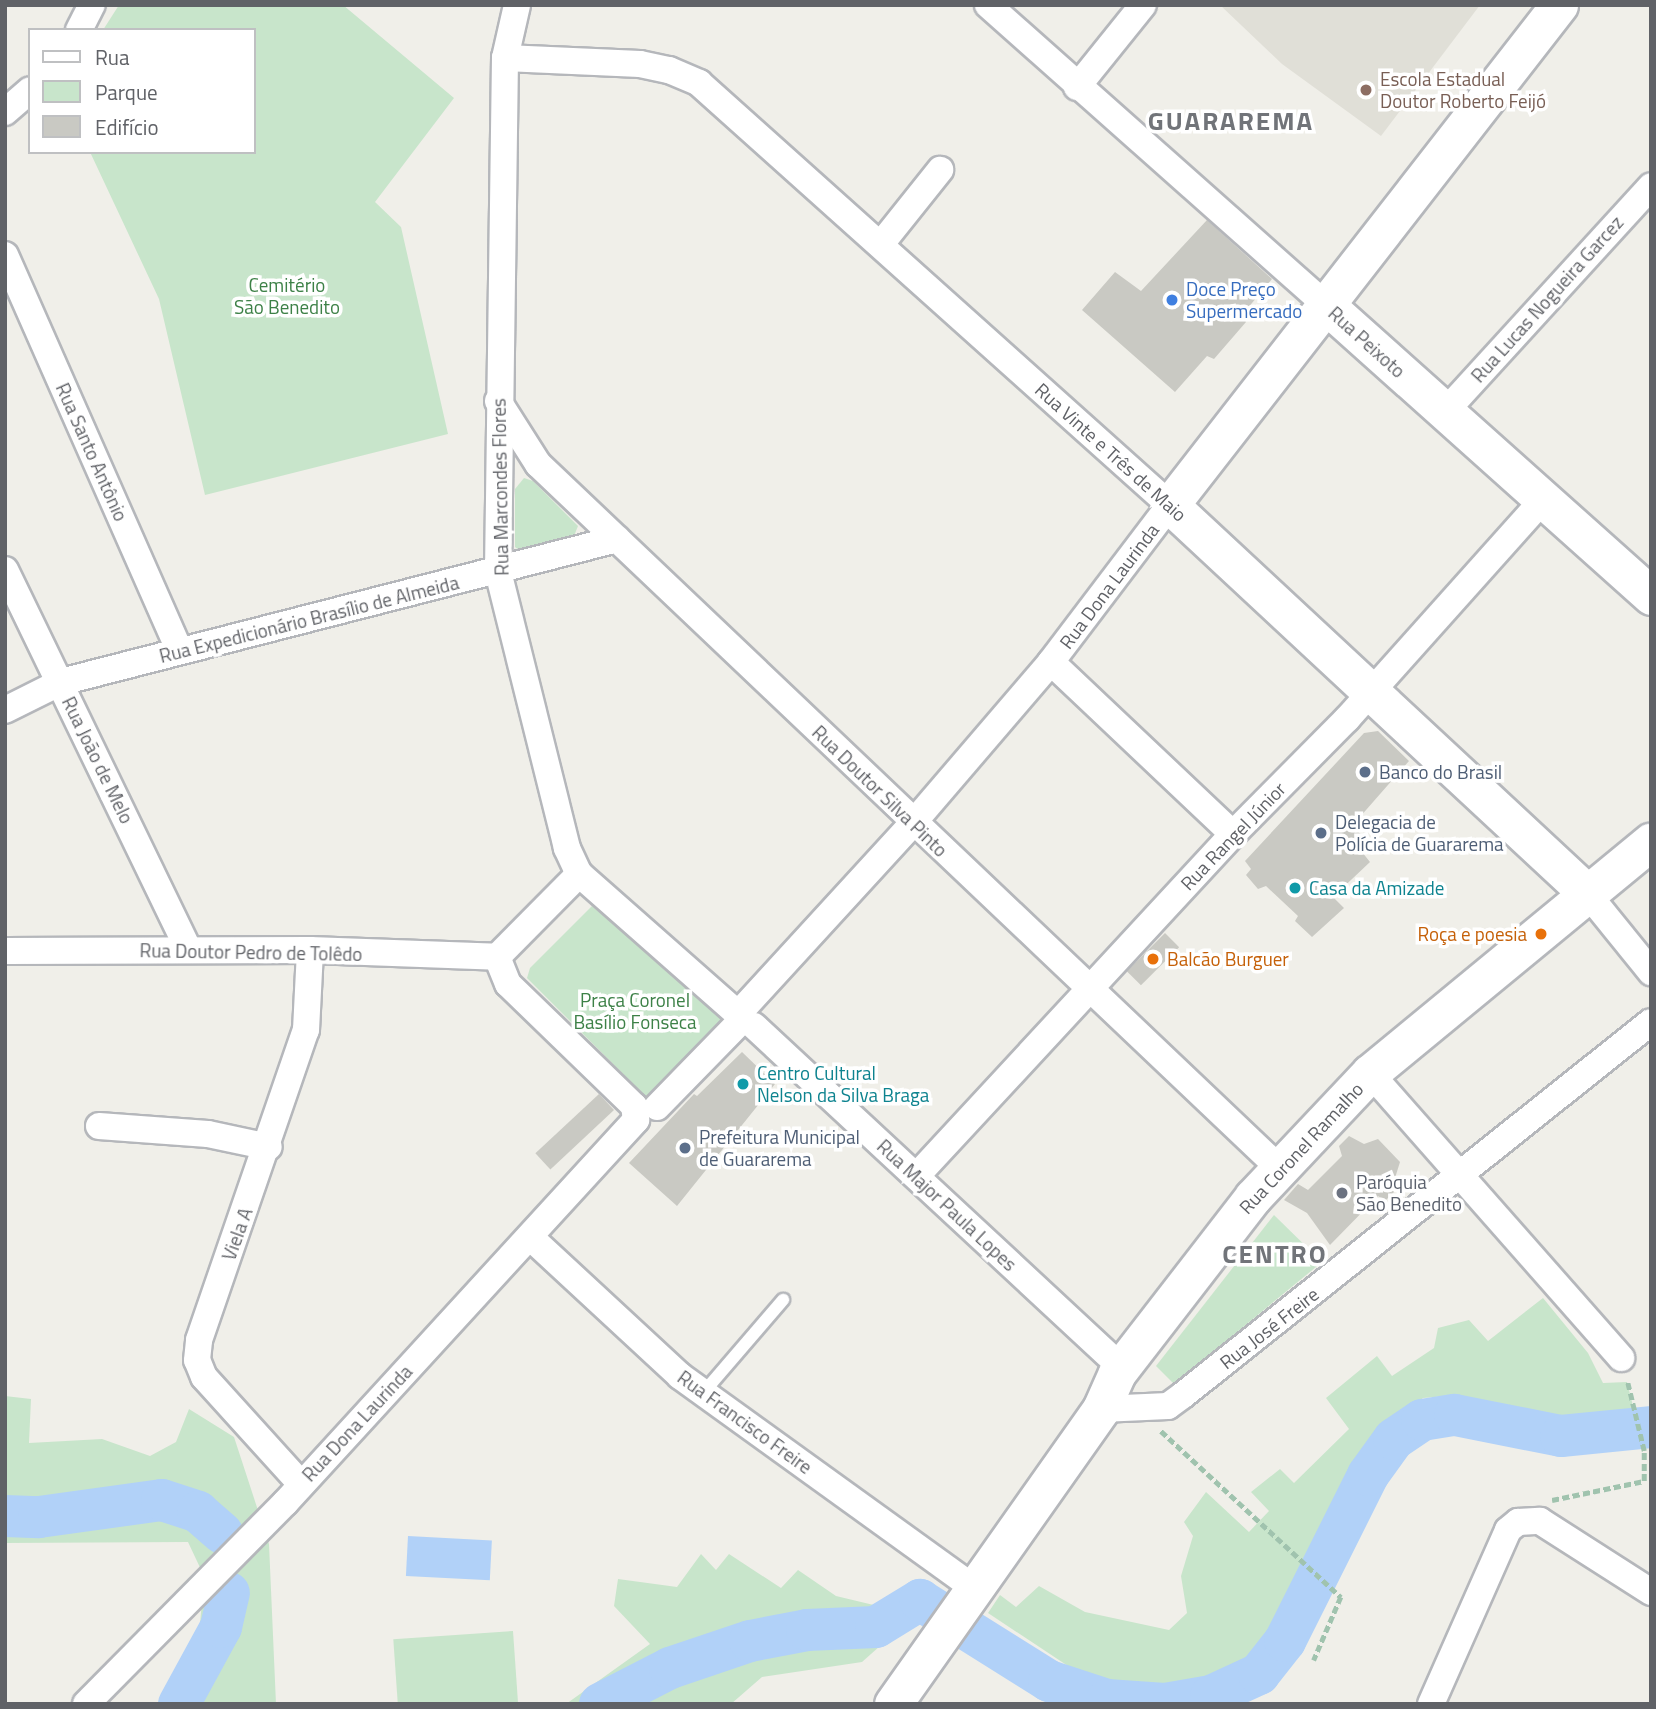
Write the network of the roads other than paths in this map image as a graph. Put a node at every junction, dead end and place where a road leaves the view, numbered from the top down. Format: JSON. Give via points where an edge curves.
{"nodes":[{"id":1,"x":92,"y":5,"type":"edge"},
{"id":2,"x":517,"y":5,"type":"edge"},
{"id":3,"x":988,"y":5,"type":"edge"},
{"id":4,"x":1143,"y":5,"type":"edge"},
{"id":5,"x":1559,"y":5,"type":"edge"},
{"id":6,"x":80,"y":28,"type":"edge"},
{"id":7,"x":505,"y":58,"type":"junction"},
{"id":8,"x":1077,"y":87,"type":"junction"},
{"id":9,"x":28,"y":92,"type":"edge"},
{"id":10,"x":5,"y":112,"type":"edge"},
{"id":11,"x":940,"y":170,"type":"dead end"},
{"id":12,"x":1651,"y":186,"type":"edge"},
{"id":13,"x":881,"y":244,"type":"junction"},
{"id":14,"x":5,"y":255,"type":"edge"},
{"id":15,"x":1327,"y":306,"type":"junction"},
{"id":16,"x":498,"y":401,"type":"junction"},
{"id":17,"x":1444,"y":413,"type":"junction"},
{"id":18,"x":538,"y":464,"type":"junction"},
{"id":19,"x":498,"y":476,"type":"junction"},
{"id":20,"x":1542,"y":501,"type":"junction"},
{"id":21,"x":1170,"y":505,"type":"junction"},
{"id":22,"x":617,"y":539,"type":"junction"},
{"id":23,"x":5,"y":570,"type":"edge"},
{"id":24,"x":498,"y":572,"type":"junction"},
{"id":25,"x":1651,"y":596,"type":"edge"},
{"id":26,"x":179,"y":650,"type":"junction"},
{"id":27,"x":1051,"y":662,"type":"junction"},
{"id":28,"x":61,"y":682,"type":"junction"},
{"id":29,"x":1372,"y":692,"type":"junction"},
{"id":30,"x":5,"y":710,"type":"edge"},
{"id":31,"x":913,"y":823,"type":"junction"},
{"id":32,"x":1233,"y":834,"type":"junction"},
{"id":33,"x":1651,"y":841,"type":"edge"},
{"id":34,"x":579,"y":874,"type":"junction"},
{"id":35,"x":1587,"y":894,"type":"junction"},
{"id":36,"x":189,"y":950,"type":"junction"},
{"id":37,"x":310,"y":950,"type":"junction"},
{"id":38,"x":5,"y":951,"type":"edge"},
{"id":39,"x":497,"y":957,"type":"junction"},
{"id":40,"x":1651,"y":972,"type":"edge"},
{"id":41,"x":1090,"y":990,"type":"junction"},
{"id":42,"x":743,"y":1022,"type":"junction"},
{"id":43,"x":1651,"y":1022,"type":"edge"},
{"id":44,"x":1370,"y":1073,"type":"junction"},
{"id":45,"x":657,"y":1107,"type":"dead end"},
{"id":46,"x":99,"y":1126,"type":"dead end"},
{"id":47,"x":269,"y":1147,"type":"junction"},
{"id":48,"x":1279,"y":1168,"type":"junction"},
{"id":49,"x":922,"y":1170,"type":"dead end"},
{"id":50,"x":1459,"y":1179,"type":"junction"},
{"id":51,"x":530,"y":1237,"type":"junction"},
{"id":52,"x":783,"y":1300,"type":"dead end"},
{"id":53,"x":1108,"y":1355,"type":"dead end"},
{"id":54,"x":1621,"y":1358,"type":"road end"},
{"id":55,"x":704,"y":1393,"type":"junction"},
{"id":56,"x":1101,"y":1409,"type":"junction"},
{"id":57,"x":300,"y":1484,"type":"junction"},
{"id":58,"x":1651,"y":1592,"type":"edge"},
{"id":59,"x":969,"y":1595,"type":"junction"},
{"id":60,"x":900,"y":1701,"type":"edge"},
{"id":61,"x":86,"y":1704,"type":"edge"},
{"id":62,"x":1431,"y":1704,"type":"edge"}],
"edges":[{"from":1,"to":6,"type":"street"},
{"from":2,"to":7,"type":"street","name":"Rua Marcondes Flores"},
{"from":3,"to":8,"type":"street","name":"Rua Peixoto"},
{"from":4,"to":8,"type":"street"},
{"from":5,"to":15,"type":"main road","name":"Rua Dona Laurinda"},
{"from":7,"to":13,"type":"street","name":"Rua Vinte e Três de Maio","via":[[640,64],[669,69],[699,83]]},
{"from":7,"to":16,"type":"street","name":"Rua Marcondes Flores"},
{"from":8,"to":15,"type":"street","name":"Rua Peixoto"},
{"from":9,"to":10,"type":"street"},
{"from":11,"to":13,"type":"street"},
{"from":12,"to":17,"type":"street","name":"Rua Lucas Nogueira Garcez"},
{"from":13,"to":21,"type":"street","name":"Rua Vinte e Três de Maio"},
{"from":14,"to":26,"type":"street","name":"Rua Santo Antônio"},
{"from":15,"to":17,"type":"main road","name":"Rua Peixoto"},
{"from":15,"to":21,"type":"main road","name":"Rua Dona Laurinda"},
{"from":16,"to":18,"type":"street","name":"Rua Doutor Silva Pinto"},
{"from":16,"to":19,"type":"street","name":"Rua Marcondes Flores"},
{"from":17,"to":20,"type":"main road","name":"Rua Peixoto"},
{"from":18,"to":19,"type":"street","via":[[517,461]]},
{"from":18,"to":22,"type":"street","name":"Rua Doutor Silva Pinto"},
{"from":19,"to":24,"type":"street","name":"Rua Marcondes Flores"},
{"from":20,"to":25,"type":"main road","name":"Rua Peixoto"},
{"from":20,"to":29,"type":"street","name":"Rua Rangel Júnior"},
{"from":21,"to":27,"type":"street","name":"Rua Dona Laurinda"},
{"from":21,"to":29,"type":"main road","name":"Rua Vinte e Três de Maio"},
{"from":22,"to":24,"type":"street","name":"Rua Expedicionário Brasílio de Almeida"},
{"from":22,"to":31,"type":"street","name":"Rua Doutor Silva Pinto"},
{"from":23,"to":28,"type":"street","name":"Rua João de Melo"},
{"from":24,"to":26,"type":"street","name":"Rua Expedicionário Brasílio de Almeida"},
{"from":24,"to":34,"type":"street","name":"Rua Marcondes Flores","via":[[567,848]]},
{"from":26,"to":28,"type":"street","name":"Rua Expedicionário Brasílio de Almeida"},
{"from":27,"to":31,"type":"street","name":"Rua Dona Laurinda"},
{"from":27,"to":32,"type":"street"},
{"from":28,"to":30,"type":"street","name":"Rua Expedicionário Brasílio de Almeida"},
{"from":28,"to":36,"type":"street","name":"Rua João de Melo"},
{"from":29,"to":32,"type":"street","name":"Rua Rangel Júnior"},
{"from":29,"to":35,"type":"main road","name":"Rua Vinte e Três de Maio"},
{"from":31,"to":41,"type":"street","name":"Rua Doutor Silva Pinto"},
{"from":31,"to":42,"type":"street","name":"Rua Dona Laurinda"},
{"from":32,"to":41,"type":"street","name":"Rua Rangel Júnior"},
{"from":33,"to":35,"type":"main road","name":"Rua Coronel Ramalho"},
{"from":34,"to":39,"type":"street"},
{"from":34,"to":42,"type":"street","name":"Rua Marcondes Flores"},
{"from":35,"to":40,"type":"street","name":"Rua Vinte e Três de Maio"},
{"from":35,"to":44,"type":"main road","name":"Rua Coronel Ramalho"},
{"from":36,"to":37,"type":"street","name":"Rua Doutor Pedro de Tolêdo"},
{"from":36,"to":38,"type":"street","name":"Rua Doutor Pedro de Tolêdo"},
{"from":37,"to":39,"type":"street","name":"Rua Doutor Pedro de Tolêdo"},
{"from":37,"to":47,"type":"street","name":"Viela A","via":[[306,1030]]},
{"from":39,"to":51,"type":"street","name":"Rua Dona Laurinda","via":[[508,984],[634,1105],[636,1120]]},
{"from":41,"to":48,"type":"street","name":"Rua Doutor Silva Pinto"},
{"from":41,"to":49,"type":"street","name":"Rua Rangel Júnior"},
{"from":42,"to":45,"type":"street","name":"Rua Dona Laurinda"},
{"from":42,"to":53,"type":"street","name":"Rua Major Paula Lopes"},
{"from":43,"to":50,"type":"street","name":"Rua José Freire"},
{"from":44,"to":48,"type":"main road","name":"Rua Coronel Ramalho"},
{"from":44,"to":50,"type":"street"},
{"from":46,"to":47,"type":"street","via":[[208,1134]]},
{"from":47,"to":57,"type":"street","name":"Viela A","via":[[199,1340],[197,1360],[204,1377]]},
{"from":48,"to":56,"type":"main road","name":"Rua Coronel Ramalho","via":[[1117,1373]]},
{"from":50,"to":54,"type":"street"},
{"from":50,"to":56,"type":"street","name":"Rua José Freire","via":[[1168,1406]]},
{"from":51,"to":55,"type":"street","name":"Rua Francisco Freire"},
{"from":51,"to":57,"type":"street","name":"Rua Dona Laurinda"},
{"from":52,"to":55,"type":"lane"},
{"from":55,"to":59,"type":"street","name":"Rua Francisco Freire"},
{"from":56,"to":59,"type":"main road","name":"Rua Coronel Ramalho"},
{"from":57,"to":61,"type":"street","name":"Rua Dona Laurinda"},
{"from":58,"to":62,"type":"street","via":[[1540,1521],[1518,1522],[1504,1539]]},
{"from":59,"to":60,"type":"main road","name":"Rua Coronel Ramalho"}]}
